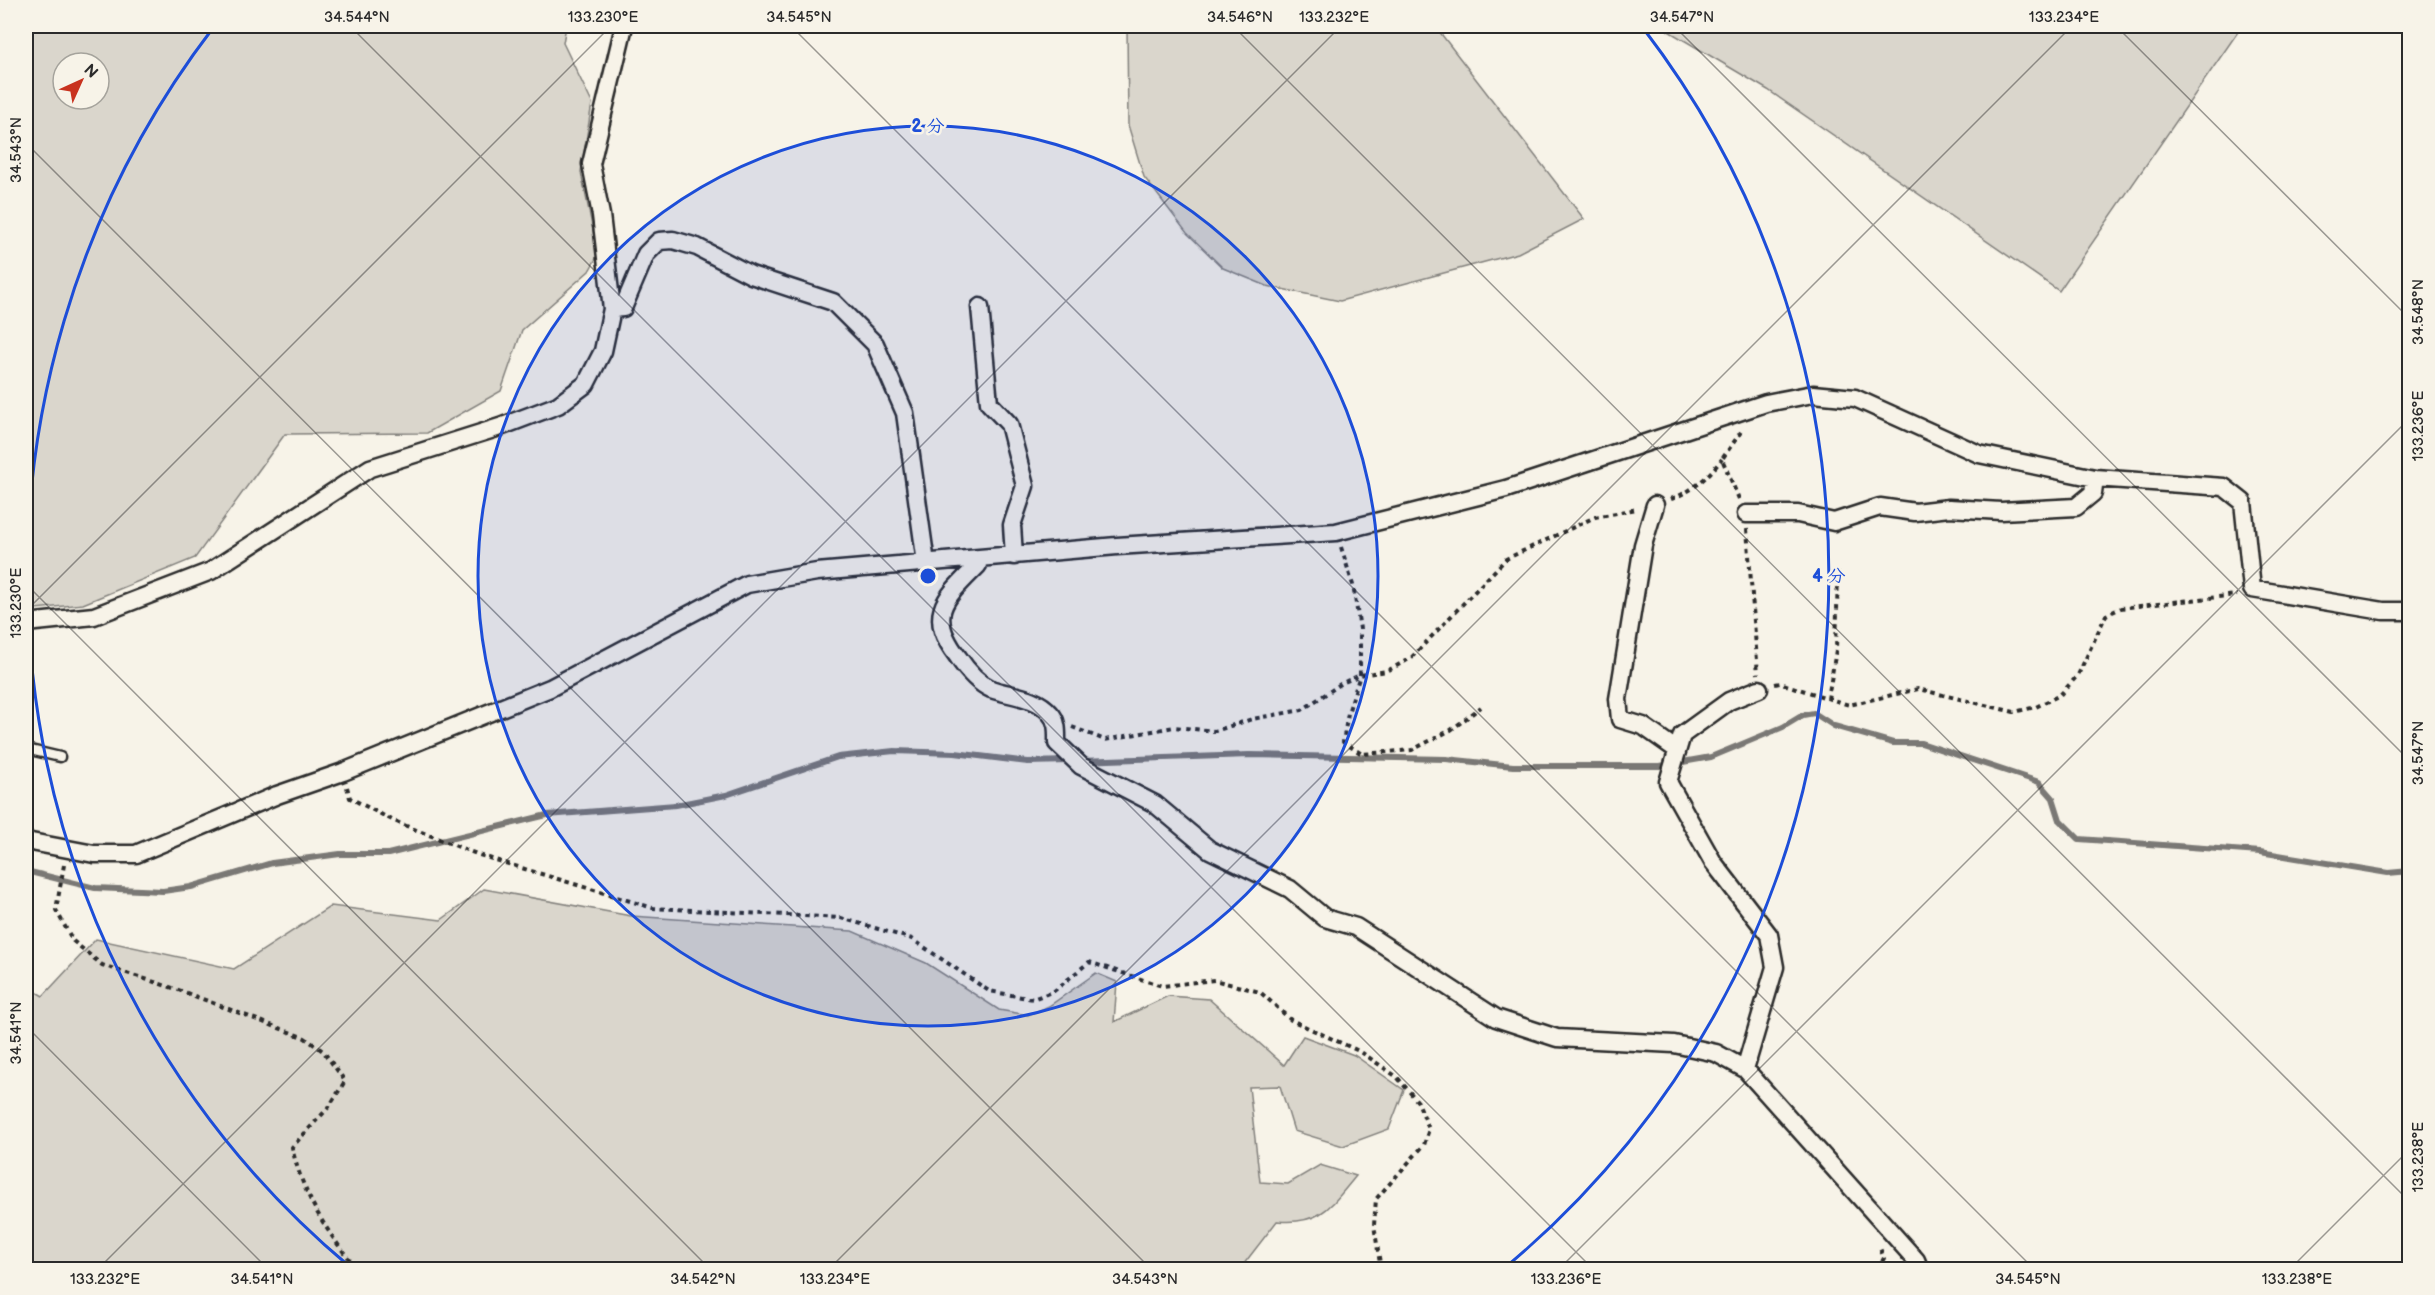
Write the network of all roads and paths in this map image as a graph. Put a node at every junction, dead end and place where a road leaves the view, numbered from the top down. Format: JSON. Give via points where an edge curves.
{"nodes":[{"id":1,"x":624,"y":26,"type":"edge"},
{"id":2,"x":980,"y":307,"type":"dead end"},
{"id":3,"x":612,"y":309,"type":"junction"},
{"id":4,"x":1766,"y":403,"type":"junction"},
{"id":5,"x":1722,"y":459,"type":"junction"},
{"id":6,"x":2095,"y":478,"type":"junction"},
{"id":7,"x":1655,"y":505,"type":"junction"},
{"id":8,"x":1746,"y":514,"type":"junction"},
{"id":9,"x":1336,"y":532,"type":"junction"},
{"id":10,"x":1014,"y":556,"type":"junction"},
{"id":11,"x":978,"y":559,"type":"junction"},
{"id":12,"x":926,"y":563,"type":"junction"},
{"id":13,"x":1838,"y":571,"type":"dead end"},
{"id":14,"x":2252,"y":590,"type":"junction"},
{"id":15,"x":2409,"y":611,"type":"edge"},
{"id":16,"x":26,"y":623,"type":"edge"},
{"id":17,"x":1360,"y":675,"type":"junction"},
{"id":18,"x":1759,"y":689,"type":"junction"},
{"id":19,"x":1828,"y":699,"type":"junction"},
{"id":20,"x":1481,"y":707,"type":"dead end"},
{"id":21,"x":1057,"y":726,"type":"junction"},
{"id":22,"x":26,"y":749,"type":"edge"},
{"id":23,"x":1677,"y":750,"type":"junction"},
{"id":24,"x":60,"y":757,"type":"dead end"},
{"id":25,"x":343,"y":771,"type":"junction"},
{"id":26,"x":26,"y":841,"type":"edge"},
{"id":27,"x":67,"y":848,"type":"junction"},
{"id":28,"x":1745,"y":1069,"type":"junction"},
{"id":29,"x":358,"y":1269,"type":"edge"},
{"id":30,"x":1381,"y":1269,"type":"edge"},
{"id":31,"x":1920,"y":1269,"type":"edge"}],
"edges":[{"from":1,"to":3,"type":"street","via":[[591,164]]},
{"from":2,"to":10,"type":"street","via":[[989,403],[1009,424],[1025,486],[1012,525]]},
{"from":3,"to":12,"type":"street","via":[[623,308],[646,254],[659,241],[673,240],[697,247],[752,275],[833,302],[875,344],[906,413]]},
{"from":3,"to":16,"type":"street","via":[[603,351],[586,384],[558,405],[370,468],[211,571],[94,616]]},
{"from":4,"to":5,"type":"path"},
{"from":4,"to":6,"type":"street","via":[[1813,394],[1855,398],[1979,454]]},
{"from":4,"to":9,"type":"street","via":[[1506,489]]},
{"from":5,"to":7,"type":"path","via":[[1687,494]]},
{"from":5,"to":8,"type":"path"},
{"from":6,"to":8,"type":"street","via":[[2093,493],[2076,507],[1915,512],[1880,507],[1834,522],[1798,514]]},
{"from":6,"to":14,"type":"street","via":[[2224,488],[2243,502]]},
{"from":7,"to":17,"type":"path","via":[[1595,517],[1506,559],[1411,658],[1387,671]]},
{"from":7,"to":23,"type":"street","via":[[1643,545],[1618,699],[1620,719],[1643,726]]},
{"from":8,"to":18,"type":"path"},
{"from":9,"to":10,"type":"street"},
{"from":9,"to":17,"type":"path","via":[[1353,585],[1360,629]]},
{"from":10,"to":11,"type":"street"},
{"from":11,"to":12,"type":"street"},
{"from":11,"to":21,"type":"street","via":[[978,565],[949,594],[941,615],[944,639],[966,669],[989,688],[1036,702],[1051,713]]},
{"from":12,"to":25,"type":"street","via":[[817,572],[747,584],[550,688]]},
{"from":13,"to":19,"type":"path","via":[[1836,650]]},
{"from":14,"to":15,"type":"street","via":[[2383,611]]},
{"from":14,"to":19,"type":"path","via":[[2232,598],[2121,608],[2106,615],[2078,675],[2060,695],[2036,707],[2014,712],[1918,689],[1849,705]]},
{"from":17,"to":20,"type":"path","via":[[1343,742],[1362,754],[1412,750],[1451,730]]},
{"from":17,"to":21,"type":"path","via":[[1302,710],[1215,731],[1174,727],[1105,740],[1070,725]]},
{"from":18,"to":19,"type":"path","via":[[1780,683]]},
{"from":18,"to":23,"type":"street","via":[[1729,701],[1682,735]]},
{"from":21,"to":28,"type":"street","via":[[1057,743],[1081,766],[1155,804],[1210,850],[1290,889],[1325,918],[1356,927],[1496,1018],[1557,1038],[1674,1044],[1716,1053]]},
{"from":22,"to":24,"type":"lane"},
{"from":23,"to":28,"type":"street","via":[[1668,782],[1713,862],[1769,935],[1775,967]]},
{"from":25,"to":27,"type":"street","via":[[136,854],[94,854]]},
{"from":25,"to":30,"type":"path","via":[[350,798],[394,821],[479,855],[653,908],[841,918],[912,939],[989,991],[1032,999],[1054,991],[1089,962],[1162,986],[1214,980],[1260,992],[1291,1020],[1361,1052],[1397,1077],[1418,1102],[1429,1129],[1424,1145],[1376,1198],[1374,1226]]},
{"from":26,"to":27,"type":"street"},
{"from":27,"to":29,"type":"path","via":[[56,910],[73,941],[102,965],[305,1038],[323,1051],[345,1081],[329,1107],[292,1147],[308,1198],[337,1245]]},
{"from":28,"to":31,"type":"street"}]}
